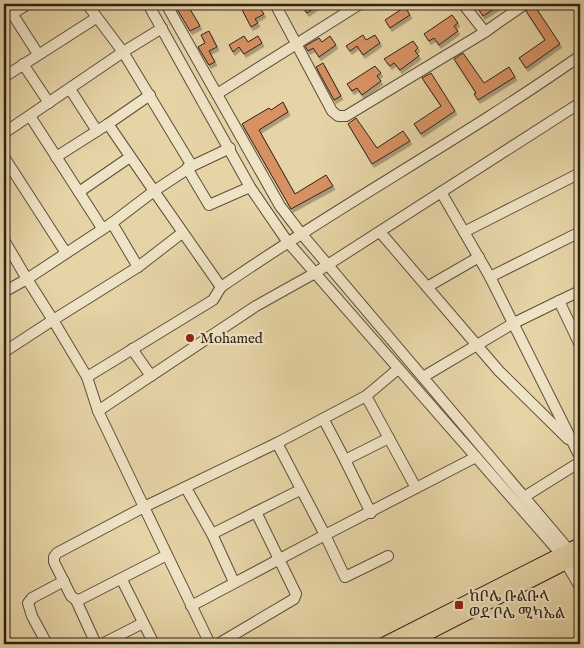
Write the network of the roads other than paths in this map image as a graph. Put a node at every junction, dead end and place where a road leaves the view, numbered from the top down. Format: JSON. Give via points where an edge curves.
{"nodes":[{"id":1,"x":6,"y":4,"type":"edge"},
{"id":2,"x":28,"y":4,"type":"edge"},
{"id":3,"x":87,"y":4,"type":"edge"},
{"id":4,"x":148,"y":4,"type":"edge"},
{"id":5,"x":166,"y":4,"type":"edge"},
{"id":6,"x":274,"y":4,"type":"edge"},
{"id":7,"x":360,"y":4,"type":"edge"},
{"id":8,"x":463,"y":4,"type":"edge"},
{"id":9,"x":525,"y":4,"type":"edge"},
{"id":10,"x":12,"y":14,"type":"junction"},
{"id":11,"x":96,"y":18,"type":"junction"},
{"id":12,"x":162,"y":28,"type":"junction"},
{"id":13,"x":485,"y":32,"type":"junction"},
{"id":14,"x":296,"y":45,"type":"junction"},
{"id":15,"x":124,"y":52,"type":"junction"},
{"id":16,"x":38,"y":54,"type":"junction"},
{"id":17,"x":580,"y":56,"type":"edge"},
{"id":18,"x":23,"y":64,"type":"junction"},
{"id":19,"x":4,"y":77,"type":"edge"},
{"id":20,"x":70,"y":89,"type":"junction"},
{"id":21,"x":217,"y":94,"type":"junction"},
{"id":22,"x":150,"y":95,"type":"junction"},
{"id":23,"x":580,"y":103,"type":"edge"},
{"id":24,"x":49,"y":104,"type":"junction"},
{"id":25,"x":30,"y":116,"type":"junction"},
{"id":26,"x":108,"y":124,"type":"junction"},
{"id":27,"x":97,"y":131,"type":"junction"},
{"id":28,"x":4,"y":133,"type":"edge"},
{"id":29,"x":230,"y":148,"type":"junction"},
{"id":30,"x":4,"y":157,"type":"edge"},
{"id":31,"x":56,"y":157,"type":"junction"},
{"id":32,"x":130,"y":157,"type":"junction"},
{"id":33,"x":190,"y":167,"type":"junction"},
{"id":34,"x":580,"y":173,"type":"edge"},
{"id":35,"x":250,"y":187,"type":"junction"},
{"id":36,"x":154,"y":191,"type":"junction"},
{"id":37,"x":79,"y":192,"type":"junction"},
{"id":38,"x":441,"y":192,"type":"junction"},
{"id":39,"x":112,"y":223,"type":"junction"},
{"id":40,"x":102,"y":228,"type":"junction"},
{"id":41,"x":300,"y":232,"type":"junction"},
{"id":42,"x":380,"y":232,"type":"junction"},
{"id":43,"x":464,"y":232,"type":"junction"},
{"id":44,"x":580,"y":232,"type":"edge"},
{"id":45,"x":182,"y":234,"type":"junction"},
{"id":46,"x":4,"y":241,"type":"edge"},
{"id":47,"x":286,"y":241,"type":"junction"},
{"id":48,"x":66,"y":253,"type":"junction"},
{"id":49,"x":479,"y":257,"type":"junction"},
{"id":50,"x":327,"y":265,"type":"junction"},
{"id":51,"x":138,"y":267,"type":"junction"},
{"id":52,"x":315,"y":273,"type":"junction"},
{"id":53,"x":490,"y":277,"type":"junction"},
{"id":54,"x":28,"y":279,"type":"junction"},
{"id":55,"x":221,"y":287,"type":"junction"},
{"id":56,"x":427,"y":287,"type":"junction"},
{"id":57,"x":580,"y":291,"type":"edge"},
{"id":58,"x":4,"y":292,"type":"edge"},
{"id":59,"x":559,"y":301,"type":"junction"},
{"id":60,"x":53,"y":320,"type":"junction"},
{"id":61,"x":514,"y":323,"type":"junction"},
{"id":62,"x":580,"y":345,"type":"edge"},
{"id":63,"x":478,"y":346,"type":"junction"},
{"id":64,"x":132,"y":349,"type":"junction"},
{"id":65,"x":4,"y":352,"type":"edge"},
{"id":66,"x":398,"y":369,"type":"junction"},
{"id":67,"x":151,"y":376,"type":"junction"},
{"id":68,"x":87,"y":377,"type":"junction"},
{"id":69,"x":423,"y":377,"type":"junction"},
{"id":70,"x":366,"y":396,"type":"junction"},
{"id":71,"x":98,"y":411,"type":"junction"},
{"id":72,"x":324,"y":420,"type":"junction"},
{"id":73,"x":389,"y":438,"type":"junction"},
{"id":74,"x":277,"y":443,"type":"junction"},
{"id":75,"x":574,"y":445,"type":"junction"},
{"id":76,"x":476,"y":457,"type":"junction"},
{"id":77,"x":580,"y":457,"type":"edge"},
{"id":78,"x":345,"y":460,"type":"junction"},
{"id":79,"x":580,"y":462,"type":"edge"},
{"id":80,"x":186,"y":488,"type":"junction"},
{"id":81,"x":416,"y":488,"type":"junction"},
{"id":82,"x":300,"y":490,"type":"junction"},
{"id":83,"x":524,"y":497,"type":"junction"},
{"id":84,"x":144,"y":507,"type":"junction"},
{"id":85,"x":256,"y":512,"type":"junction"},
{"id":86,"x":371,"y":513,"type":"junction"},
{"id":87,"x":212,"y":534,"type":"junction"},
{"id":88,"x":325,"y":535,"type":"junction"},
{"id":89,"x":166,"y":555,"type":"junction"},
{"id":90,"x":388,"y":556,"type":"dead end"},
{"id":91,"x":573,"y":556,"type":"edge"},
{"id":92,"x":280,"y":559,"type":"junction"},
{"id":93,"x":122,"y":580,"type":"junction"},
{"id":94,"x":64,"y":581,"type":"junction"},
{"id":95,"x":234,"y":582,"type":"junction"},
{"id":96,"x":580,"y":587,"type":"edge"},
{"id":97,"x":76,"y":600,"type":"junction"},
{"id":98,"x":191,"y":606,"type":"junction"},
{"id":99,"x":143,"y":623,"type":"junction"},
{"id":100,"x":47,"y":644,"type":"edge"},
{"id":101,"x":96,"y":644,"type":"edge"},
{"id":102,"x":102,"y":644,"type":"edge"},
{"id":103,"x":154,"y":644,"type":"edge"},
{"id":104,"x":210,"y":644,"type":"edge"},
{"id":105,"x":218,"y":644,"type":"edge"},
{"id":106,"x":383,"y":644,"type":"edge"},
{"id":107,"x":408,"y":644,"type":"edge"}],
"edges":[{"from":1,"to":10,"type":"street"},
{"from":2,"to":10,"type":"street"},
{"from":3,"to":11,"type":"street"},
{"from":4,"to":12,"type":"street"},
{"from":5,"to":21,"type":"street"},
{"from":6,"to":14,"type":"street"},
{"from":7,"to":14,"type":"street"},
{"from":8,"to":13,"type":"street"},
{"from":9,"to":13,"type":"street"},
{"from":10,"to":16,"type":"street"},
{"from":11,"to":15,"type":"street"},
{"from":11,"to":16,"type":"street"},
{"from":12,"to":15,"type":"street"},
{"from":12,"to":29,"type":"street"},
{"from":13,"to":14,"type":"street","via":[[346,116],[338,116],[332,111]]},
{"from":14,"to":21,"type":"street"},
{"from":15,"to":20,"type":"street"},
{"from":15,"to":22,"type":"street"},
{"from":16,"to":18,"type":"street"},
{"from":17,"to":41,"type":"street","via":[[363,196]]},
{"from":18,"to":19,"type":"street"},
{"from":18,"to":24,"type":"street"},
{"from":20,"to":24,"type":"street"},
{"from":20,"to":27,"type":"street"},
{"from":21,"to":41,"type":"street","via":[[272,193]]},
{"from":22,"to":26,"type":"street"},
{"from":22,"to":33,"type":"street"},
{"from":23,"to":38,"type":"street"},
{"from":24,"to":25,"type":"street"},
{"from":25,"to":28,"type":"street"},
{"from":25,"to":31,"type":"street"},
{"from":26,"to":27,"type":"street"},
{"from":26,"to":32,"type":"street"},
{"from":27,"to":31,"type":"street"},
{"from":29,"to":33,"type":"street"},
{"from":29,"to":35,"type":"street"},
{"from":30,"to":48,"type":"street"},
{"from":31,"to":37,"type":"street"},
{"from":32,"to":36,"type":"street"},
{"from":32,"to":37,"type":"street"},
{"from":33,"to":35,"type":"street","via":[[209,205]]},
{"from":33,"to":36,"type":"street"},
{"from":34,"to":43,"type":"street"},
{"from":35,"to":47,"type":"street"},
{"from":36,"to":39,"type":"street"},
{"from":36,"to":45,"type":"street"},
{"from":37,"to":40,"type":"street"},
{"from":38,"to":42,"type":"street"},
{"from":38,"to":43,"type":"street"},
{"from":39,"to":40,"type":"street"},
{"from":39,"to":51,"type":"street"},
{"from":40,"to":48,"type":"street"},
{"from":41,"to":47,"type":"street"},
{"from":41,"to":50,"type":"street"},
{"from":42,"to":50,"type":"street"},
{"from":42,"to":56,"type":"street"},
{"from":43,"to":49,"type":"street"},
{"from":44,"to":53,"type":"street"},
{"from":45,"to":51,"type":"street"},
{"from":45,"to":55,"type":"street"},
{"from":46,"to":54,"type":"street"},
{"from":47,"to":52,"type":"street"},
{"from":47,"to":55,"type":"street"},
{"from":48,"to":54,"type":"street"},
{"from":49,"to":53,"type":"street"},
{"from":49,"to":56,"type":"street"},
{"from":50,"to":52,"type":"street"},
{"from":50,"to":69,"type":"street"},
{"from":51,"to":60,"type":"street"},
{"from":52,"to":66,"type":"street"},
{"from":52,"to":67,"type":"street","via":[[256,306]]},
{"from":53,"to":61,"type":"street"},
{"from":54,"to":58,"type":"street"},
{"from":54,"to":60,"type":"street"},
{"from":55,"to":64,"type":"street","via":[[213,300]]},
{"from":56,"to":63,"type":"street"},
{"from":57,"to":59,"type":"street"},
{"from":59,"to":61,"type":"street"},
{"from":59,"to":62,"type":"street"},
{"from":60,"to":65,"type":"street"},
{"from":60,"to":68,"type":"street"},
{"from":61,"to":63,"type":"street"},
{"from":61,"to":75,"type":"street"},
{"from":63,"to":69,"type":"street"},
{"from":63,"to":75,"type":"street"},
{"from":64,"to":67,"type":"street"},
{"from":64,"to":68,"type":"street"},
{"from":66,"to":70,"type":"street"},
{"from":66,"to":76,"type":"street"},
{"from":67,"to":71,"type":"street"},
{"from":68,"to":71,"type":"street"},
{"from":69,"to":83,"type":"street"},
{"from":70,"to":72,"type":"street"},
{"from":70,"to":73,"type":"street"},
{"from":71,"to":84,"type":"street"},
{"from":72,"to":74,"type":"street"},
{"from":72,"to":78,"type":"street"},
{"from":73,"to":78,"type":"street"},
{"from":73,"to":81,"type":"street"},
{"from":74,"to":80,"type":"street"},
{"from":74,"to":82,"type":"street"},
{"from":75,"to":77,"type":"street"},
{"from":76,"to":81,"type":"street"},
{"from":76,"to":91,"type":"street"},
{"from":78,"to":86,"type":"street"},
{"from":79,"to":83,"type":"street"},
{"from":80,"to":84,"type":"street"},
{"from":80,"to":87,"type":"street"},
{"from":81,"to":86,"type":"street"},
{"from":82,"to":85,"type":"street"},
{"from":82,"to":88,"type":"street"},
{"from":83,"to":91,"type":"street"},
{"from":84,"to":89,"type":"street"},
{"from":84,"to":94,"type":"street","via":[[57,554],[54,562]]},
{"from":85,"to":87,"type":"street"},
{"from":85,"to":92,"type":"street"},
{"from":86,"to":88,"type":"street"},
{"from":87,"to":95,"type":"street"},
{"from":88,"to":90,"type":"street","via":[[345,577]]},
{"from":88,"to":92,"type":"street"},
{"from":89,"to":93,"type":"street"},
{"from":89,"to":98,"type":"street"},
{"from":91,"to":96,"type":"street"},
{"from":91,"to":106,"type":"main road"},
{"from":91,"to":107,"type":"main road"},
{"from":92,"to":95,"type":"street"},
{"from":92,"to":105,"type":"street","via":[[296,594],[294,599]]},
{"from":93,"to":97,"type":"street"},
{"from":93,"to":99,"type":"street"},
{"from":94,"to":97,"type":"street"},
{"from":94,"to":100,"type":"street","via":[[28,602]]},
{"from":95,"to":98,"type":"street"},
{"from":97,"to":101,"type":"street"},
{"from":98,"to":104,"type":"street"},
{"from":99,"to":102,"type":"street"},
{"from":99,"to":103,"type":"street"}]}
